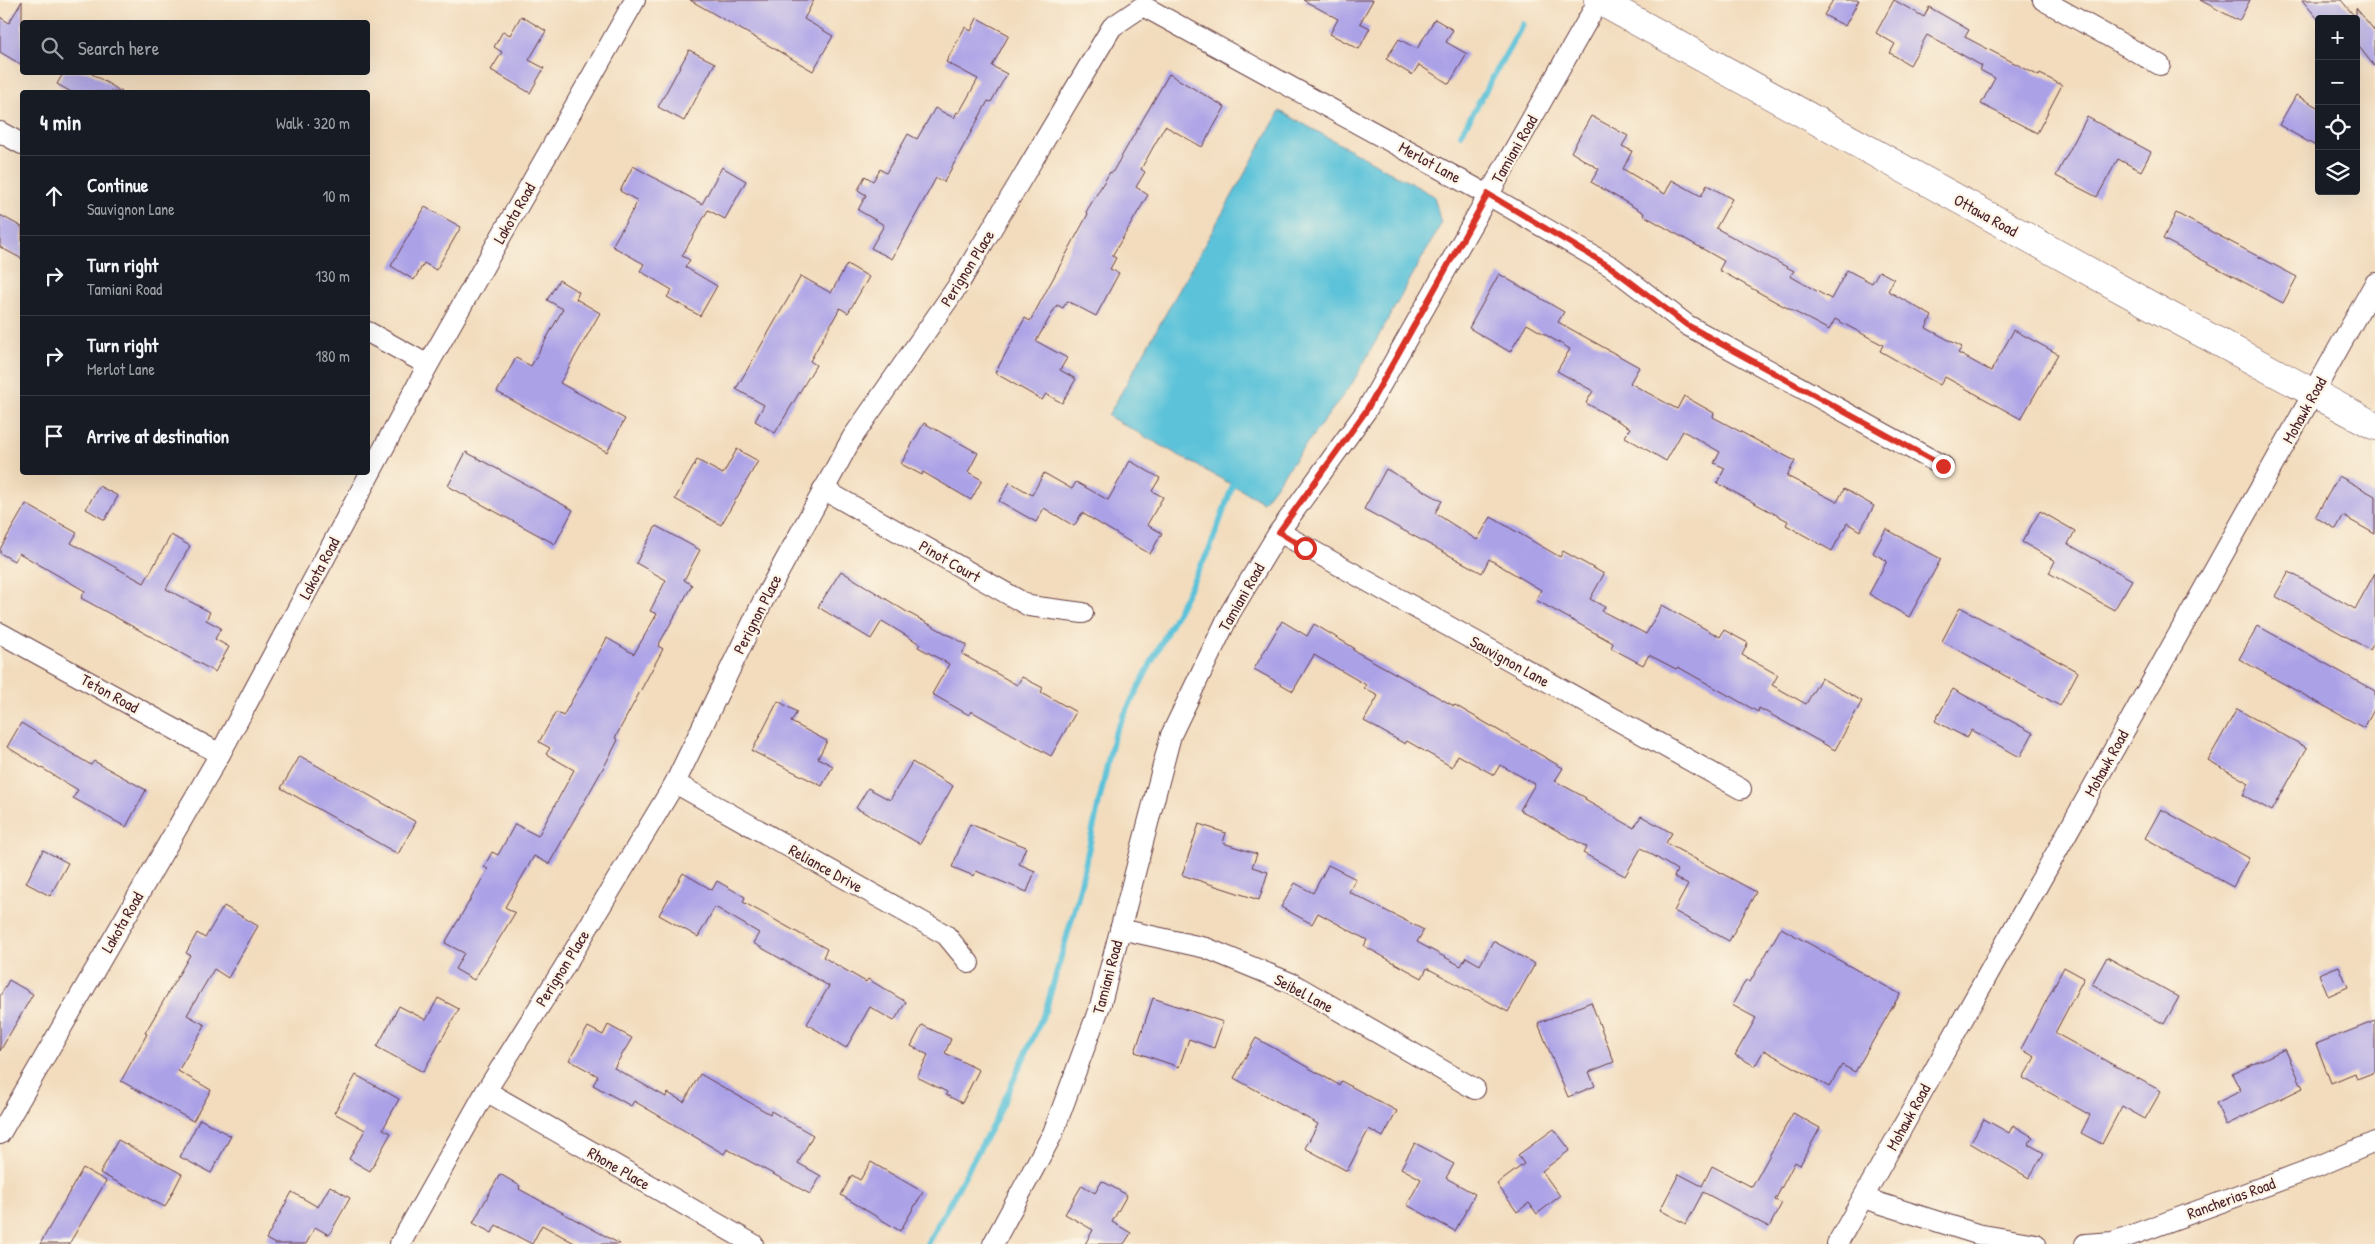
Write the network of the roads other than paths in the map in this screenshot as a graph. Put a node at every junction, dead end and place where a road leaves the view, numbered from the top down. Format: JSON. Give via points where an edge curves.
{"nodes":[{"id":1,"x":635,"y":0,"type":"edge"},
{"id":2,"x":1599,"y":0,"type":"edge"},
{"id":3,"x":2043,"y":0,"type":"edge"},
{"id":4,"x":1144,"y":6,"type":"joint"},
{"id":5,"x":2160,"y":65,"type":"dead end"},
{"id":6,"x":0,"y":132,"type":"edge"},
{"id":7,"x":20,"y":143,"type":"edge"},
{"id":8,"x":1488,"y":194,"type":"junction"},
{"id":9,"x":2375,"y":282,"type":"edge"},
{"id":10,"x":370,"y":333,"type":"edge"},
{"id":11,"x":428,"y":365,"type":"junction"},
{"id":12,"x":2314,"y":392,"type":"junction"},
{"id":13,"x":2375,"y":426,"type":"edge"},
{"id":14,"x":1943,"y":466,"type":"dead end"},
{"id":15,"x":370,"y":473,"type":"edge"},
{"id":16,"x":369,"y":475,"type":"edge"},
{"id":17,"x":823,"y":489,"type":"junction"},
{"id":18,"x":1279,"y":532,"type":"junction"},
{"id":19,"x":1083,"y":613,"type":"dead end"},
{"id":20,"x":0,"y":633,"type":"edge"},
{"id":21,"x":220,"y":754,"type":"junction"},
{"id":22,"x":675,"y":783,"type":"junction"},
{"id":23,"x":1741,"y":790,"type":"dead end"},
{"id":24,"x":1120,"y":929,"type":"junction"},
{"id":25,"x":969,"y":963,"type":"dead end"},
{"id":26,"x":1475,"y":1089,"type":"dead end"},
{"id":27,"x":486,"y":1092,"type":"junction"},
{"id":28,"x":0,"y":1134,"type":"edge"},
{"id":29,"x":2375,"y":1142,"type":"edge"},
{"id":30,"x":1863,"y":1198,"type":"junction"},
{"id":31,"x":400,"y":1244,"type":"edge"},
{"id":32,"x":753,"y":1244,"type":"edge"},
{"id":33,"x":993,"y":1244,"type":"edge"},
{"id":34,"x":1837,"y":1244,"type":"edge"},
{"id":35,"x":2036,"y":1244,"type":"edge"},
{"id":36,"x":2085,"y":1244,"type":"edge"}],
"edges":[{"from":1,"to":11,"type":"street","name":"Lakota Road"},
{"from":2,"to":8,"type":"street","name":"Tamiani Road"},
{"from":2,"to":12,"type":"street","name":"Ottawa Road","via":[[2159,310]]},
{"from":3,"to":5,"type":"street"},
{"from":4,"to":8,"type":"street","name":"Merlot Lane"},
{"from":4,"to":17,"type":"street","name":"Perignon Place","via":[[1112,27],[957,287],[852,438]]},
{"from":6,"to":7,"type":"street"},
{"from":8,"to":14,"type":"street","name":"Merlot Lane","via":[[1612,268],[1687,325]]},
{"from":8,"to":18,"type":"street","name":"Tamiani Road","via":[[1366,411]]},
{"from":9,"to":12,"type":"street","name":"Mohawk Road"},
{"from":10,"to":11,"type":"street"},
{"from":11,"to":15,"type":"street","name":"Lakota Road"},
{"from":12,"to":13,"type":"street","name":"Ottawa Road"},
{"from":12,"to":30,"type":"street","name":"Mohawk Road"},
{"from":16,"to":21,"type":"street","name":"Lakota Road"},
{"from":17,"to":19,"type":"street","name":"Pinot Court","via":[[1029,606]]},
{"from":17,"to":22,"type":"street","name":"Perignon Place","via":[[763,601]]},
{"from":18,"to":23,"type":"street","name":"Sauvignon Lane"},
{"from":18,"to":24,"type":"street","name":"Tamiani Road","via":[[1230,613],[1171,735]]},
{"from":20,"to":21,"type":"street","name":"Teton Road"},
{"from":21,"to":28,"type":"street","name":"Lakota Road"},
{"from":22,"to":25,"type":"street","name":"Reliance Drive","via":[[946,935]]},
{"from":22,"to":27,"type":"street","name":"Perignon Place"},
{"from":24,"to":26,"type":"street","name":"Seibel Lane","via":[[1206,948],[1293,984]]},
{"from":24,"to":33,"type":"street","name":"Tamiani Road","via":[[1101,1004],[1053,1133]]},
{"from":27,"to":31,"type":"street","name":"Perignon Place"},
{"from":27,"to":32,"type":"street","name":"Rhone Place"},
{"from":29,"to":36,"type":"street","name":"Rancherias Road","via":[[2314,1168],[2112,1242]]},
{"from":30,"to":34,"type":"street","name":"Mohawk Road"},
{"from":30,"to":35,"type":"street","via":[[1977,1234]]}]}
